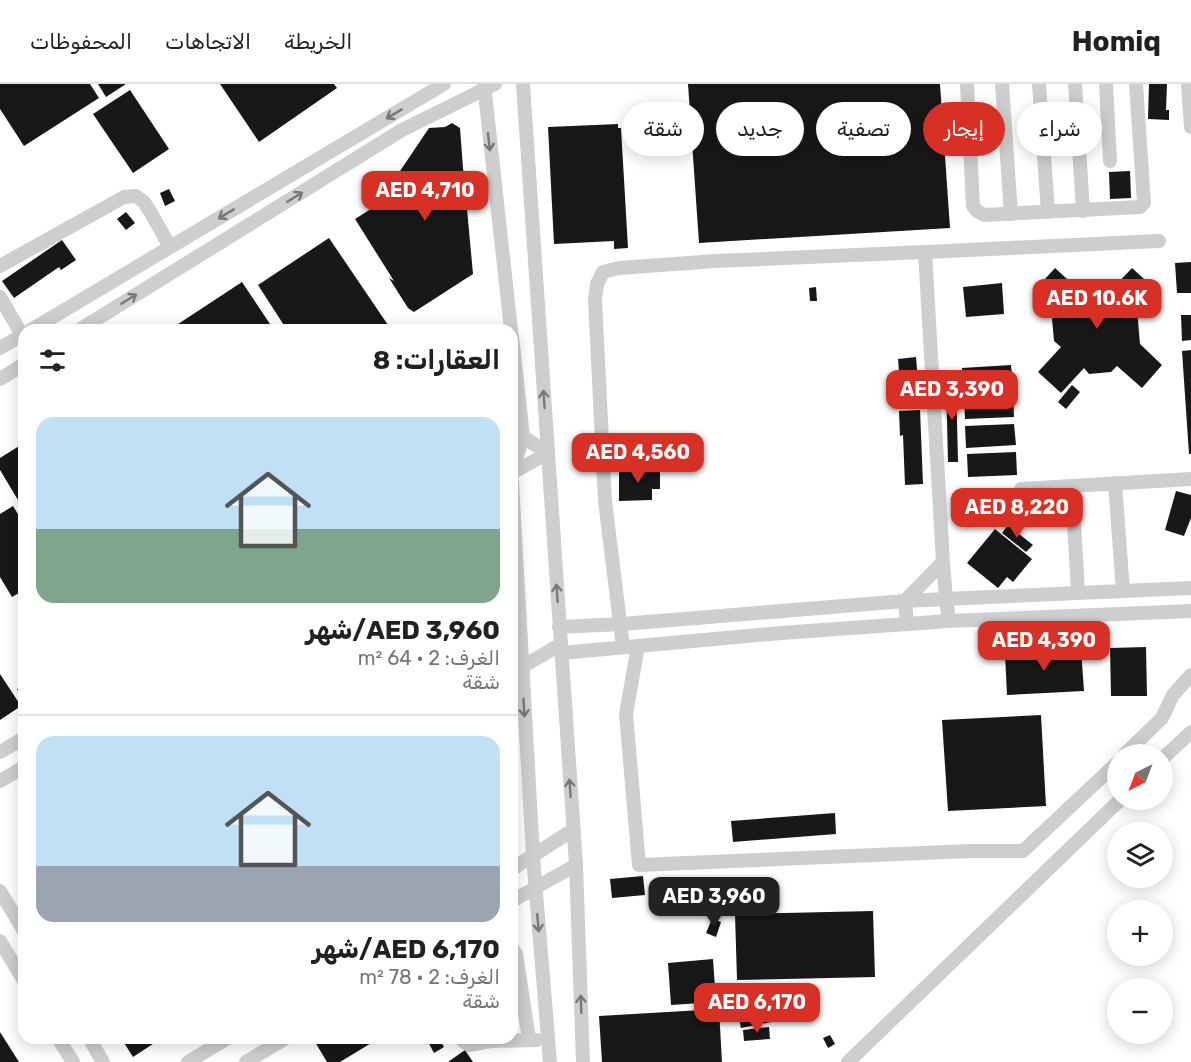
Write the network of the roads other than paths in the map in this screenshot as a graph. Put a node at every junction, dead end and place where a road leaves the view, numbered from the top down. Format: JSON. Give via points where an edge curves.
{"nodes":[{"id":1,"x":444,"y":84,"type":"edge"},
{"id":2,"x":523,"y":84,"type":"edge"},
{"id":3,"x":967,"y":84,"type":"edge"},
{"id":4,"x":1002,"y":84,"type":"edge"},
{"id":5,"x":1040,"y":84,"type":"edge"},
{"id":6,"x":1075,"y":84,"type":"edge"},
{"id":7,"x":1106,"y":84,"type":"edge"},
{"id":8,"x":1136,"y":84,"type":"edge"},
{"id":9,"x":1188,"y":84,"type":"edge"},
{"id":10,"x":488,"y":86,"type":"edge"},
{"id":11,"x":1191,"y":127,"type":"edge"},
{"id":12,"x":1110,"y":161,"type":"dead end"},
{"id":13,"x":1083,"y":211,"type":"junction"},
{"id":14,"x":1048,"y":212,"type":"junction"},
{"id":15,"x":1011,"y":214,"type":"junction"},
{"id":16,"x":1159,"y":241,"type":"dead end"},
{"id":17,"x":170,"y":247,"type":"junction"},
{"id":18,"x":925,"y":252,"type":"junction"},
{"id":19,"x":0,"y":266,"type":"edge"},
{"id":20,"x":0,"y":297,"type":"edge"},
{"id":21,"x":20,"y":324,"type":"edge"},
{"id":22,"x":41,"y":324,"type":"edge"},
{"id":23,"x":89,"y":324,"type":"edge"},
{"id":24,"x":510,"y":324,"type":"edge"},
{"id":25,"x":18,"y":338,"type":"edge"},
{"id":26,"x":0,"y":348,"type":"edge"},
{"id":27,"x":18,"y":368,"type":"edge"},
{"id":28,"x":0,"y":379,"type":"edge"},
{"id":29,"x":546,"y":422,"type":"junction"},
{"id":30,"x":518,"y":440,"type":"edge"},
{"id":31,"x":518,"y":441,"type":"edge"},
{"id":32,"x":548,"y":453,"type":"junction"},
{"id":33,"x":518,"y":469,"type":"edge"},
{"id":34,"x":1191,"y":479,"type":"edge"},
{"id":35,"x":1115,"y":483,"type":"junction"},
{"id":36,"x":1072,"y":486,"type":"junction"},
{"id":37,"x":1021,"y":489,"type":"dead end"},
{"id":38,"x":943,"y":562,"type":"junction"},
{"id":39,"x":1191,"y":588,"type":"edge"},
{"id":40,"x":1123,"y":591,"type":"junction"},
{"id":41,"x":1108,"y":592,"type":"junction"},
{"id":42,"x":1078,"y":593,"type":"junction"},
{"id":43,"x":946,"y":598,"type":"junction"},
{"id":44,"x":904,"y":601,"type":"junction"},
{"id":45,"x":779,"y":611,"type":"junction"},
{"id":46,"x":1191,"y":611,"type":"edge"},
{"id":47,"x":1110,"y":614,"type":"junction"},
{"id":48,"x":949,"y":621,"type":"junction"},
{"id":49,"x":622,"y":624,"type":"junction"},
{"id":50,"x":907,"y":624,"type":"junction"},
{"id":51,"x":559,"y":627,"type":"junction"},
{"id":52,"x":781,"y":633,"type":"junction"},
{"id":53,"x":638,"y":646,"type":"junction"},
{"id":54,"x":623,"y":647,"type":"junction"},
{"id":55,"x":561,"y":648,"type":"junction"},
{"id":56,"x":518,"y":670,"type":"edge"},
{"id":57,"x":1191,"y":675,"type":"edge"},
{"id":58,"x":518,"y":682,"type":"edge"},
{"id":59,"x":1191,"y":732,"type":"edge"},
{"id":60,"x":18,"y":742,"type":"edge"},
{"id":61,"x":1135,"y":744,"type":"edge"},
{"id":62,"x":1173,"y":749,"type":"edge"},
{"id":63,"x":0,"y":752,"type":"edge"},
{"id":64,"x":18,"y":770,"type":"edge"},
{"id":65,"x":1107,"y":772,"type":"edge"},
{"id":66,"x":0,"y":781,"type":"edge"},
{"id":67,"x":1110,"y":810,"type":"edge"},
{"id":68,"x":573,"y":830,"type":"junction"},
{"id":69,"x":533,"y":856,"type":"junction"},
{"id":70,"x":518,"y":865,"type":"edge"},
{"id":71,"x":576,"y":865,"type":"junction"},
{"id":72,"x":535,"y":886,"type":"junction"},
{"id":73,"x":0,"y":891,"type":"edge"},
{"id":74,"x":518,"y":897,"type":"edge"},
{"id":75,"x":18,"y":921,"type":"edge"},
{"id":76,"x":0,"y":941,"type":"edge"},
{"id":77,"x":18,"y":971,"type":"edge"},
{"id":78,"x":518,"y":997,"type":"edge"},
{"id":79,"x":529,"y":1039,"type":"junction"},
{"id":80,"x":518,"y":1040,"type":"edge"},
{"id":81,"x":548,"y":1041,"type":"junction"},
{"id":82,"x":62,"y":1044,"type":"edge"},
{"id":83,"x":92,"y":1044,"type":"edge"},
{"id":84,"x":218,"y":1044,"type":"edge"},
{"id":85,"x":273,"y":1044,"type":"edge"},
{"id":86,"x":73,"y":1062,"type":"edge"},
{"id":87,"x":103,"y":1062,"type":"edge"},
{"id":88,"x":188,"y":1062,"type":"edge"},
{"id":89,"x":246,"y":1062,"type":"edge"},
{"id":90,"x":550,"y":1062,"type":"edge"},
{"id":91,"x":583,"y":1062,"type":"edge"},
{"id":92,"x":848,"y":1062,"type":"edge"}],
"edges":[{"from":1,"to":17,"type":"street","one_way":true},
{"from":29,"to":2,"type":"street","one_way":true},
{"from":3,"to":15,"type":"street","via":[[973,206],[984,215]]},
{"from":4,"to":15,"type":"street"},
{"from":5,"to":14,"type":"street"},
{"from":6,"to":13,"type":"street"},
{"from":7,"to":12,"type":"street"},
{"from":8,"to":13,"type":"street","via":[[1144,203],[1136,209]]},
{"from":9,"to":11,"type":"street"},
{"from":23,"to":10,"type":"street","one_way":true,"via":[[402,130]]},
{"from":10,"to":24,"type":"street","one_way":true},
{"from":13,"to":14,"type":"street"},
{"from":14,"to":15,"type":"street"},
{"from":16,"to":18,"type":"street"},
{"from":17,"to":19,"type":"street","via":[[144,202],[136,196],[124,197]]},
{"from":17,"to":22,"type":"street"},
{"from":18,"to":38,"type":"street"},
{"from":18,"to":49,"type":"street","via":[[716,261],[603,272],[595,300],[605,501]]},
{"from":20,"to":21,"type":"street"},
{"from":25,"to":26,"type":"street"},
{"from":27,"to":28,"type":"street"},
{"from":29,"to":30,"type":"street"},
{"from":29,"to":32,"type":"street"},
{"from":31,"to":32,"type":"street"},
{"from":32,"to":33,"type":"street"},
{"from":51,"to":32,"type":"street","one_way":true},
{"from":34,"to":35,"type":"street"},
{"from":35,"to":36,"type":"street"},
{"from":35,"to":40,"type":"street"},
{"from":36,"to":37,"type":"street"},
{"from":36,"to":42,"type":"street"},
{"from":38,"to":43,"type":"street"},
{"from":38,"to":44,"type":"street"},
{"from":39,"to":40,"type":"street"},
{"from":40,"to":41,"type":"street"},
{"from":41,"to":42,"type":"street"},
{"from":41,"to":47,"type":"street"},
{"from":42,"to":43,"type":"street"},
{"from":43,"to":44,"type":"street"},
{"from":43,"to":48,"type":"street"},
{"from":44,"to":45,"type":"street"},
{"from":44,"to":50,"type":"street"},
{"from":45,"to":49,"type":"street"},
{"from":45,"to":52,"type":"street"},
{"from":46,"to":47,"type":"street"},
{"from":47,"to":48,"type":"street"},
{"from":48,"to":50,"type":"street"},
{"from":49,"to":51,"type":"street"},
{"from":49,"to":54,"type":"street"},
{"from":50,"to":52,"type":"street"},
{"from":51,"to":55,"type":"street"},
{"from":52,"to":53,"type":"street"},
{"from":53,"to":54,"type":"street"},
{"from":53,"to":65,"type":"street","via":[[626,714],[639,865],[1023,850]]},
{"from":54,"to":55,"type":"street"},
{"from":55,"to":56,"type":"street"},
{"from":68,"to":55,"type":"street","one_way":true},
{"from":57,"to":61,"type":"street","via":[[1173,695],[1162,718]]},
{"from":58,"to":69,"type":"street","one_way":true},
{"from":59,"to":62,"type":"street"},
{"from":60,"to":63,"type":"street"},
{"from":64,"to":66,"type":"street"},
{"from":67,"to":92,"type":"street"},
{"from":68,"to":69,"type":"street"},
{"from":68,"to":71,"type":"street"},
{"from":69,"to":70,"type":"street"},
{"from":69,"to":72,"type":"street"},
{"from":71,"to":72,"type":"street"},
{"from":91,"to":71,"type":"street","one_way":true},
{"from":72,"to":74,"type":"street"},
{"from":72,"to":81,"type":"street","one_way":true},
{"from":73,"to":75,"type":"street"},
{"from":76,"to":77,"type":"street"},
{"from":78,"to":79,"type":"street"},
{"from":79,"to":80,"type":"street"},
{"from":79,"to":81,"type":"street"},
{"from":81,"to":90,"type":"street"},
{"from":82,"to":86,"type":"street"},
{"from":83,"to":87,"type":"street"},
{"from":84,"to":88,"type":"street"},
{"from":85,"to":89,"type":"street"}]}
